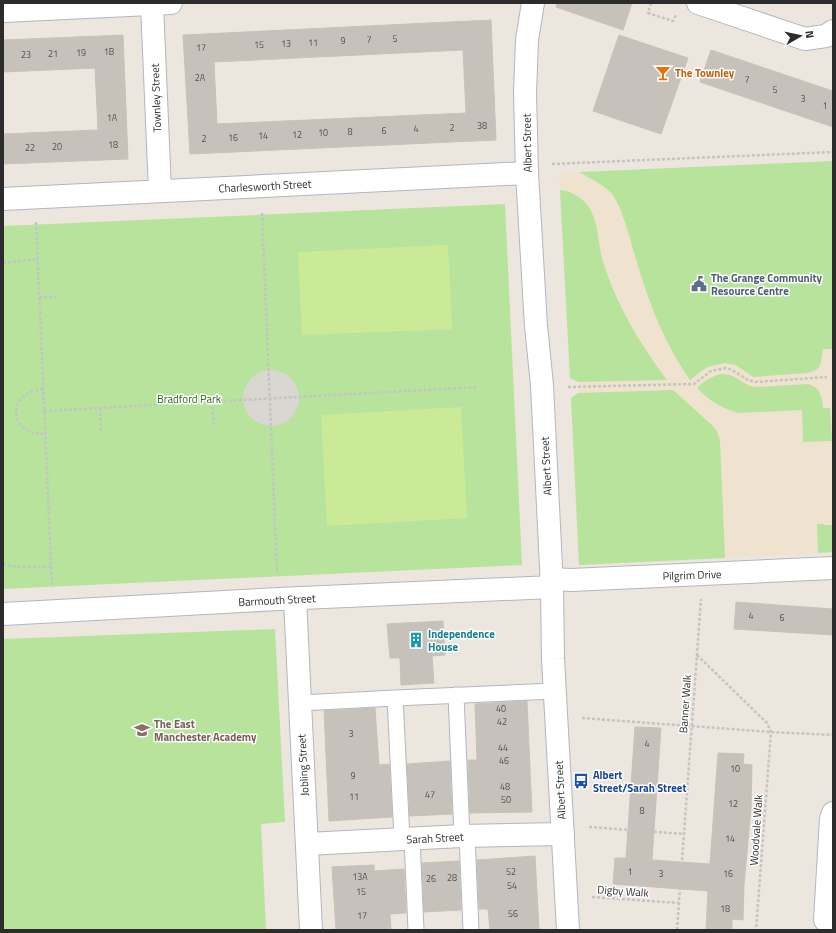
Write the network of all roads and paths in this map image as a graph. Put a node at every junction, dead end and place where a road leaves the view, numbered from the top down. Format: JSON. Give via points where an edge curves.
{"nodes":[{"id":1,"x":533,"y":3,"type":"edge"},
{"id":2,"x":651,"y":3,"type":"edge"},
{"id":3,"x":155,"y":4,"type":"edge"},
{"id":4,"x":60,"y":6,"type":"edge"},
{"id":5,"x":688,"y":6,"type":"edge"},
{"id":6,"x":3,"y":11,"type":"edge"},
{"id":7,"x":833,"y":31,"type":"edge"},
{"id":8,"x":833,"y":152,"type":"edge"},
{"id":9,"x":527,"y":169,"type":"junction"},
{"id":10,"x":260,"y":186,"type":"junction"},
{"id":11,"x":160,"y":191,"type":"junction"},
{"id":12,"x":35,"y":198,"type":"junction"},
{"id":13,"x":3,"y":199,"type":"edge"},
{"id":14,"x":37,"y":259,"type":"junction"},
{"id":15,"x":3,"y":263,"type":"edge"},
{"id":16,"x":39,"y":297,"type":"junction"},
{"id":17,"x":56,"y":297,"type":"dead end"},
{"id":18,"x":827,"y":377,"type":"dead end"},
{"id":19,"x":478,"y":387,"type":"dead end"},
{"id":20,"x":567,"y":387,"type":"dead end"},
{"id":21,"x":43,"y":389,"type":"junction"},
{"id":22,"x":270,"y":398,"type":"junction"},
{"id":23,"x":212,"y":402,"type":"junction"},
{"id":24,"x":100,"y":408,"type":"junction"},
{"id":25,"x":44,"y":411,"type":"junction"},
{"id":26,"x":214,"y":426,"type":"dead end"},
{"id":27,"x":101,"y":431,"type":"dead end"},
{"id":28,"x":45,"y":434,"type":"junction"},
{"id":29,"x":3,"y":564,"type":"edge"},
{"id":30,"x":51,"y":567,"type":"junction"},
{"id":31,"x":833,"y":568,"type":"edge"},
{"id":32,"x":702,"y":574,"type":"junction"},
{"id":33,"x":551,"y":583,"type":"junction"},
{"id":34,"x":287,"y":599,"type":"junction"},
{"id":35,"x":53,"y":612,"type":"junction"},
{"id":36,"x":3,"y":614,"type":"edge"},
{"id":37,"x":696,"y":655,"type":"junction"},
{"id":38,"x":555,"y":691,"type":"junction"},
{"id":39,"x":456,"y":695,"type":"junction"},
{"id":40,"x":395,"y":698,"type":"junction"},
{"id":41,"x":300,"y":702,"type":"junction"},
{"id":42,"x":556,"y":717,"type":"junction"},
{"id":43,"x":692,"y":726,"type":"junction"},
{"id":44,"x":771,"y":732,"type":"junction"},
{"id":45,"x":833,"y":735,"type":"edge"},
{"id":46,"x":833,"y":813,"type":"edge"},
{"id":47,"x":562,"y":830,"type":"junction"},
{"id":48,"x":684,"y":834,"type":"junction"},
{"id":49,"x":464,"y":836,"type":"junction"},
{"id":50,"x":407,"y":839,"type":"junction"},
{"id":51,"x":307,"y":844,"type":"junction"},
{"id":52,"x":566,"y":895,"type":"junction"},
{"id":53,"x":678,"y":903,"type":"junction"},
{"id":54,"x":825,"y":920,"type":"dead end"},
{"id":55,"x":311,"y":930,"type":"edge"},
{"id":56,"x":416,"y":930,"type":"edge"},
{"id":57,"x":471,"y":930,"type":"edge"},
{"id":58,"x":568,"y":930,"type":"edge"},
{"id":59,"x":677,"y":930,"type":"edge"},
{"id":60,"x":756,"y":930,"type":"edge"}],
"edges":[{"from":1,"to":9,"type":"street","name":"Albert Street","via":[[527,40]]},
{"from":2,"to":5,"type":"path","via":[[648,13],[674,21]]},
{"from":3,"to":4,"type":"street"},
{"from":3,"to":11,"type":"street","name":"Townley Street"},
{"from":4,"to":6,"type":"street"},
{"from":5,"to":7,"type":"street","via":[[805,39],[826,36]]},
{"from":8,"to":9,"type":"path"},
{"from":9,"to":10,"type":"street","name":"Charlesworth Street"},
{"from":9,"to":33,"type":"street","name":"Albert Street","via":[[542,385]]},
{"from":10,"to":11,"type":"street","name":"Charlesworth Street"},
{"from":10,"to":22,"type":"path"},
{"from":11,"to":12,"type":"street","name":"Charlesworth Street"},
{"from":12,"to":13,"type":"street","name":"Charlesworth Street"},
{"from":12,"to":14,"type":"path"},
{"from":14,"to":15,"type":"path"},
{"from":14,"to":16,"type":"path"},
{"from":16,"to":17,"type":"path"},
{"from":16,"to":21,"type":"path"},
{"from":18,"to":20,"type":"path","via":[[755,382],[726,368],[711,371],[694,384]]},
{"from":19,"to":22,"type":"path"},
{"from":21,"to":25,"type":"path"},
{"from":21,"to":28,"type":"path","via":[[29,391],[23,396],[19,402],[17,416],[19,423],[30,432]]},
{"from":22,"to":23,"type":"path"},
{"from":22,"to":34,"type":"path"},
{"from":23,"to":24,"type":"path"},
{"from":23,"to":26,"type":"path"},
{"from":24,"to":25,"type":"path"},
{"from":24,"to":27,"type":"path"},
{"from":25,"to":28,"type":"path"},
{"from":28,"to":30,"type":"path"},
{"from":29,"to":30,"type":"path"},
{"from":30,"to":35,"type":"path"},
{"from":31,"to":32,"type":"street","name":"Pilgrim Drive"},
{"from":32,"to":33,"type":"street","name":"Pilgrim Drive"},
{"from":32,"to":37,"type":"path","name":"Banner Walk"},
{"from":33,"to":34,"type":"street","name":"Barmouth Street"},
{"from":33,"to":38,"type":"street","name":"Albert Street"},
{"from":34,"to":35,"type":"street","name":"Barmouth Street"},
{"from":34,"to":41,"type":"street","name":"Jobling Street"},
{"from":35,"to":36,"type":"street","name":"Barmouth Street"},
{"from":37,"to":43,"type":"path","name":"Banner Walk"},
{"from":37,"to":44,"type":"path","via":[[768,723]]},
{"from":38,"to":39,"type":"lane"},
{"from":38,"to":42,"type":"street","name":"Albert Street"},
{"from":39,"to":40,"type":"lane"},
{"from":39,"to":49,"type":"lane"},
{"from":40,"to":41,"type":"lane"},
{"from":40,"to":50,"type":"lane"},
{"from":41,"to":51,"type":"street","name":"Jobling Street"},
{"from":42,"to":43,"type":"path"},
{"from":42,"to":47,"type":"street","name":"Albert Street"},
{"from":43,"to":44,"type":"path"},
{"from":43,"to":48,"type":"path","name":"Banner Walk"},
{"from":44,"to":45,"type":"path"},
{"from":44,"to":60,"type":"path","name":"Woodvale Walk"},
{"from":46,"to":54,"type":"street"},
{"from":47,"to":48,"type":"path"},
{"from":47,"to":49,"type":"street","name":"Sarah Street"},
{"from":47,"to":52,"type":"street","name":"Albert Street"},
{"from":48,"to":53,"type":"path","name":"Banner Walk"},
{"from":49,"to":50,"type":"street","name":"Sarah Street"},
{"from":49,"to":57,"type":"lane"},
{"from":50,"to":51,"type":"street","name":"Sarah Street"},
{"from":50,"to":56,"type":"lane"},
{"from":51,"to":55,"type":"street","name":"Jobling Street"},
{"from":52,"to":53,"type":"path","name":"Digby Walk"},
{"from":52,"to":58,"type":"street","name":"Albert Street"},
{"from":53,"to":59,"type":"path","name":"Banner Walk"}]}
